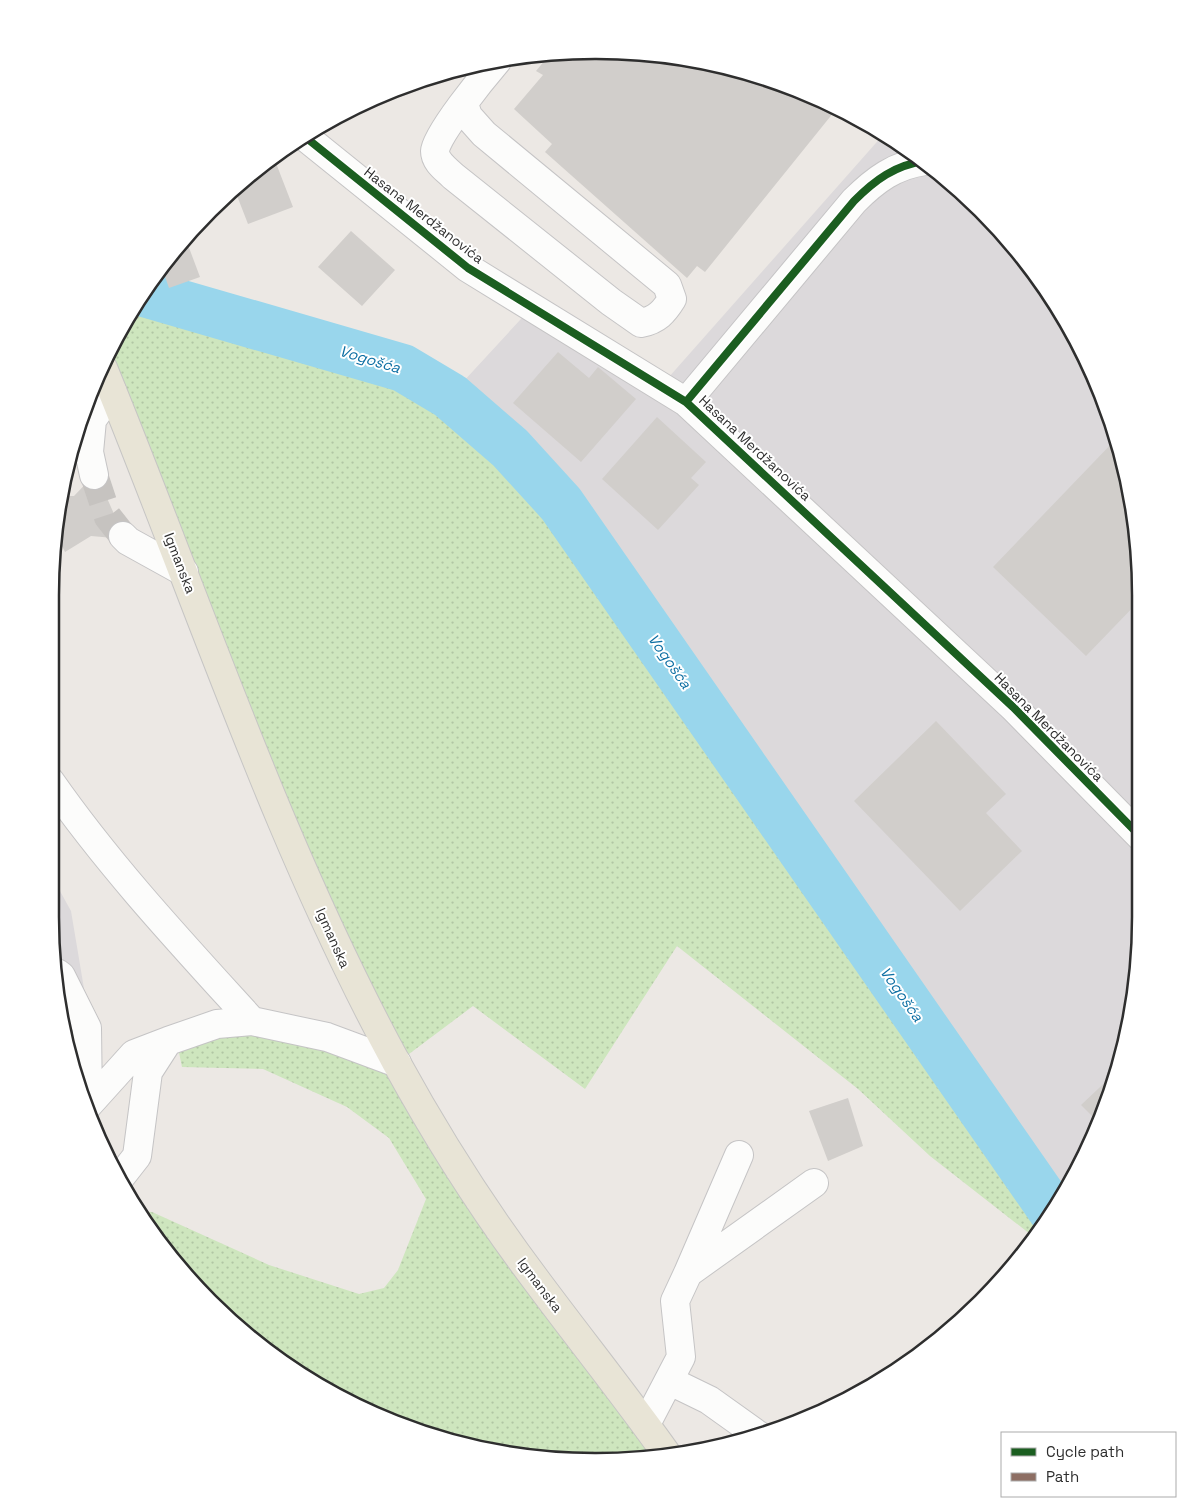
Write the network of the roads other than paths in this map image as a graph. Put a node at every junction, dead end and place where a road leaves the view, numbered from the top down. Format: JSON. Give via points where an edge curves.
{"nodes":[{"id":1,"x":490,"y":69,"type":"edge"},
{"id":2,"x":464,"y":104,"type":"junction"},
{"id":3,"x":310,"y":141,"type":"edge"},
{"id":4,"x":913,"y":164,"type":"edge"},
{"id":5,"x":103,"y":384,"type":"edge"},
{"id":6,"x":100,"y":389,"type":"edge"},
{"id":7,"x":686,"y":402,"type":"junction"},
{"id":8,"x":94,"y":475,"type":"tunnel mouth"},
{"id":9,"x":123,"y":536,"type":"tunnel mouth"},
{"id":10,"x":184,"y":572,"type":"junction"},
{"id":11,"x":59,"y":794,"type":"edge"},
{"id":12,"x":1132,"y":829,"type":"edge"},
{"id":13,"x":62,"y":979,"type":"edge"},
{"id":14,"x":252,"y":1021,"type":"junction"},
{"id":15,"x":168,"y":1041,"type":"junction"},
{"id":16,"x":396,"y":1063,"type":"junction"},
{"id":17,"x":88,"y":1091,"type":"edge"},
{"id":18,"x":91,"y":1100,"type":"edge"},
{"id":19,"x":739,"y":1155,"type":"dead end"},
{"id":20,"x":124,"y":1172,"type":"edge"},
{"id":21,"x":814,"y":1183,"type":"dead end"},
{"id":22,"x":688,"y":1273,"type":"junction"},
{"id":23,"x":670,"y":1381,"type":"junction"},
{"id":24,"x":646,"y":1424,"type":"junction"},
{"id":25,"x":751,"y":1430,"type":"edge"},
{"id":26,"x":663,"y":1449,"type":"edge"}],
"edges":[{"from":1,"to":2,"type":"street","via":[[468,94]]},
{"from":2,"to":2,"type":"street","via":[[468,116],[484,134],[667,285],[672,299],[664,311],[653,321],[642,323],[611,302],[438,161],[435,150],[440,136]]},
{"from":3,"to":7,"type":"street","name":"Hasana Merdžanovića","via":[[468,268]]},
{"from":4,"to":7,"type":"street","via":[[898,167],[874,181],[854,201]]},
{"from":5,"to":10,"type":"main road","name":"Igmanska"},
{"from":6,"to":8,"type":"street","via":[[92,420],[89,452]]},
{"from":7,"to":12,"type":"street","name":"Hasana Merdžanovića","via":[[1013,707]]},
{"from":9,"to":10,"type":"street","via":[[128,542]]},
{"from":10,"to":16,"type":"main road","name":"Igmanska","via":[[258,762],[340,955]]},
{"from":11,"to":14,"type":"street","via":[[153,912]]},
{"from":13,"to":17,"type":"street","via":[[86,1028]]},
{"from":14,"to":15,"type":"street","via":[[217,1024]]},
{"from":14,"to":16,"type":"street","via":[[327,1037]]},
{"from":15,"to":18,"type":"street","via":[[134,1054]]},
{"from":15,"to":20,"type":"street","via":[[148,1072],[137,1156]]},
{"from":16,"to":24,"type":"main road","name":"Igmanska","via":[[449,1153],[511,1245]]},
{"from":19,"to":22,"type":"street"},
{"from":21,"to":22,"type":"street"},
{"from":22,"to":23,"type":"street","via":[[675,1301],[682,1357]]},
{"from":23,"to":24,"type":"street"},
{"from":23,"to":25,"type":"street","via":[[709,1400]]},
{"from":24,"to":26,"type":"main road","name":"Igmanska"}]}
